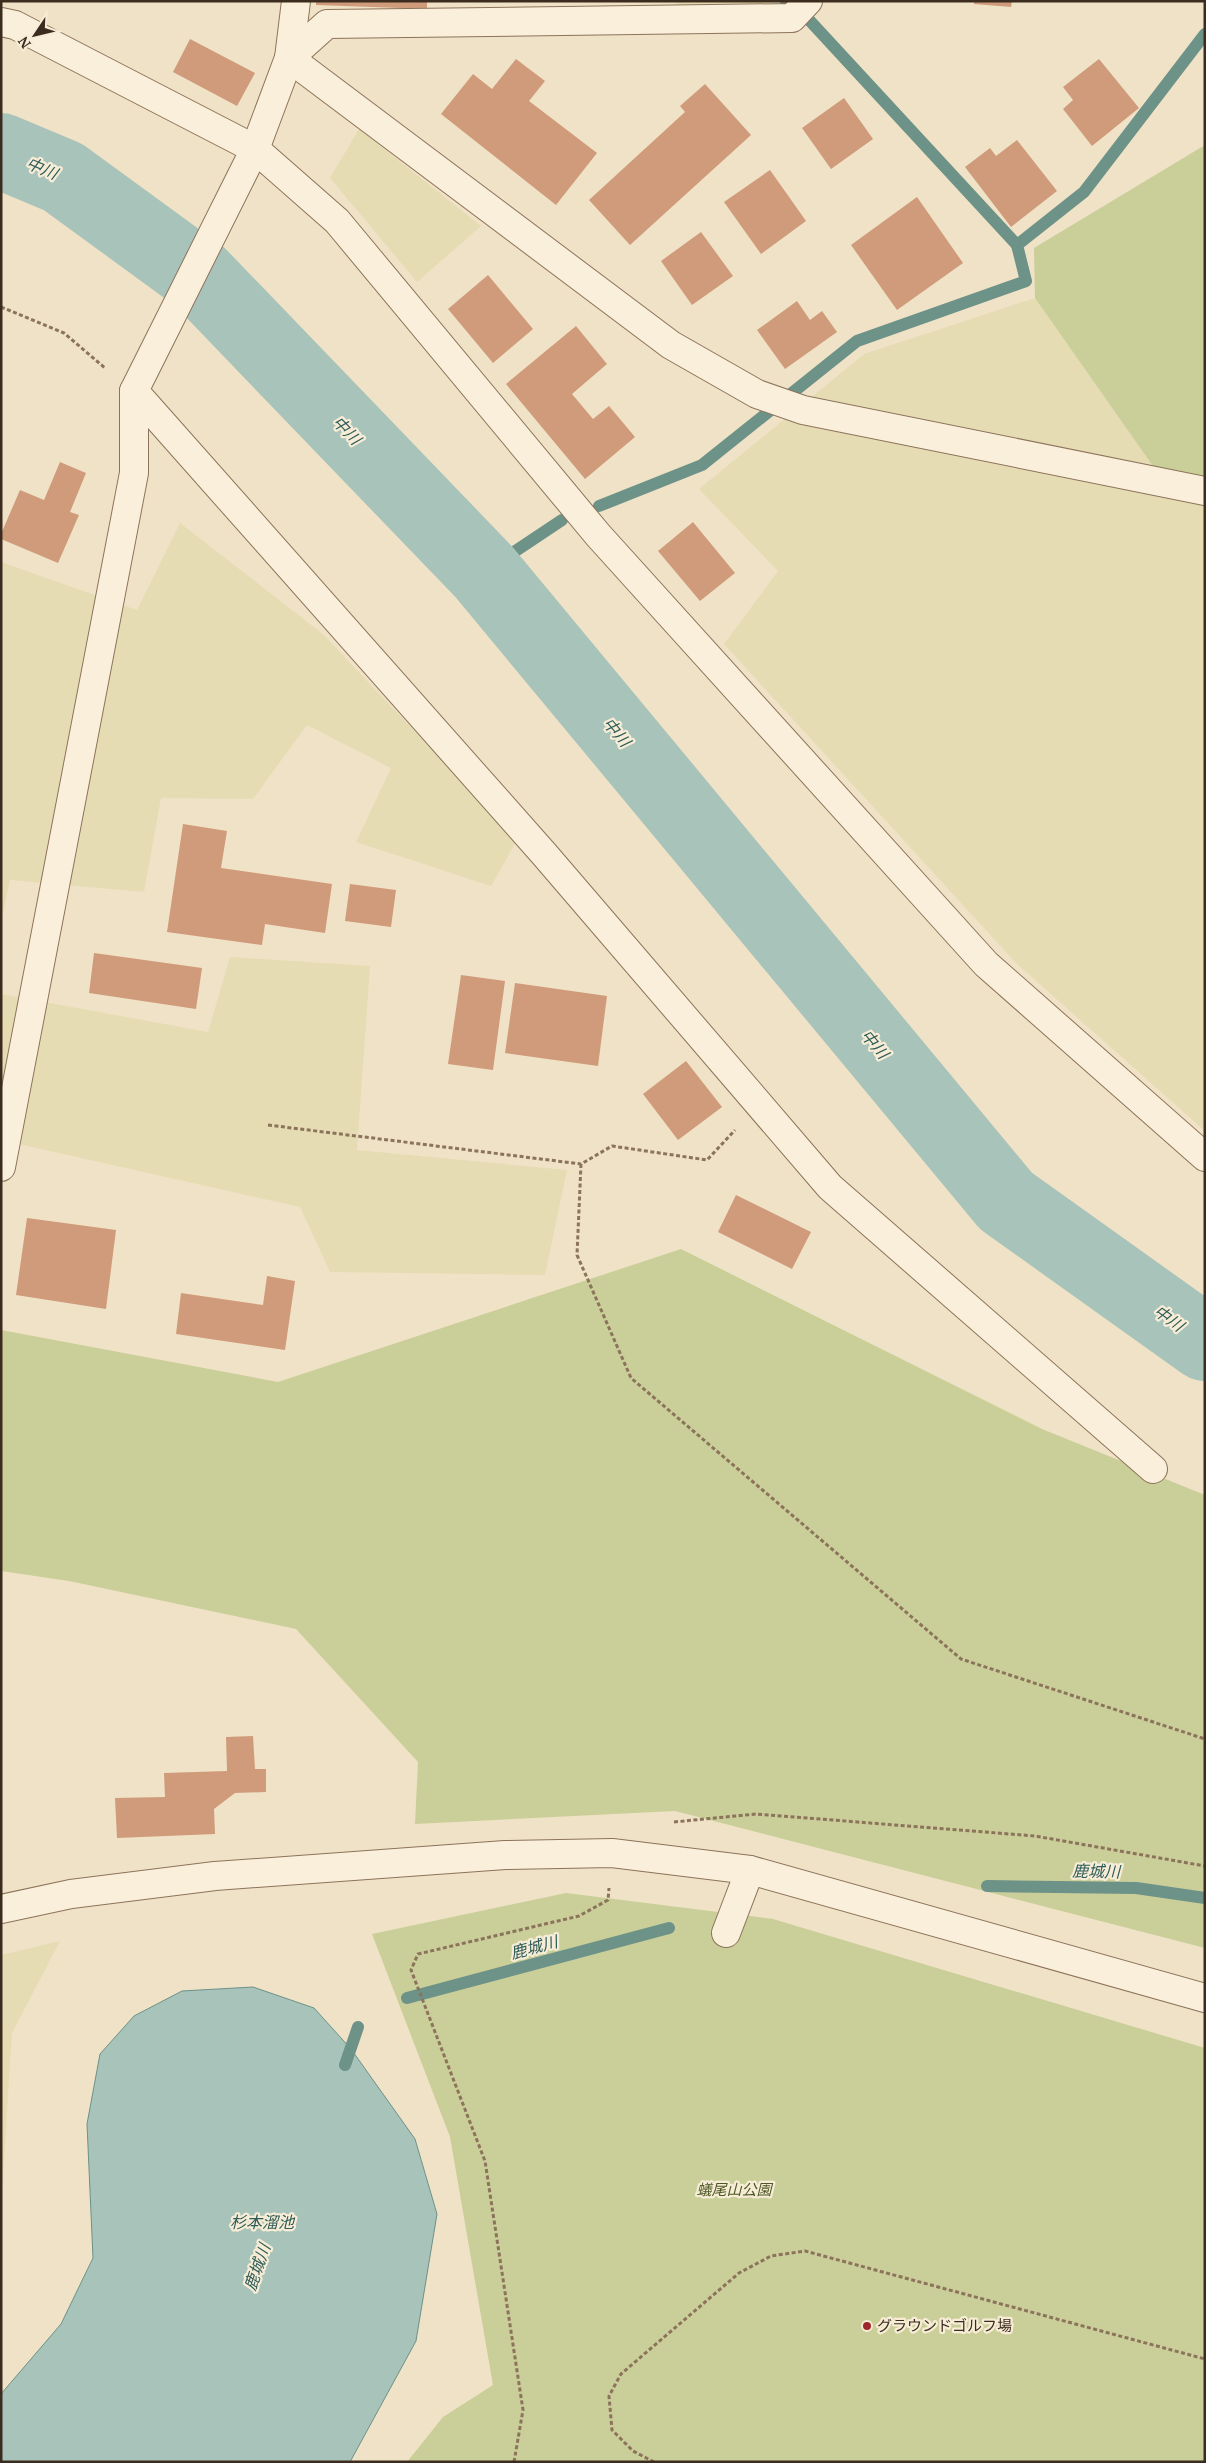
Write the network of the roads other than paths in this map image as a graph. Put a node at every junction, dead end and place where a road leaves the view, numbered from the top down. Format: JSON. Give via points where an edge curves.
{"nodes":[{"id":1,"x":296,"y":1,"type":"edge"},
{"id":2,"x":800,"y":10,"type":"edge"},
{"id":3,"x":1,"y":22,"type":"edge"},
{"id":4,"x":288,"y":58,"type":"junction"},
{"id":5,"x":254,"y":149,"type":"junction"},
{"id":6,"x":134,"y":391,"type":"junction"},
{"id":7,"x":1205,"y":491,"type":"edge"},
{"id":8,"x":1205,"y":1157,"type":"edge"},
{"id":9,"x":1,"y":1167,"type":"edge"},
{"id":10,"x":1153,"y":1469,"type":"dead end"},
{"id":11,"x":750,"y":1870,"type":"junction"},
{"id":12,"x":1,"y":1909,"type":"edge"},
{"id":13,"x":726,"y":1933,"type":"dead end"},
{"id":14,"x":1205,"y":1998,"type":"edge"}],
"edges":[{"from":1,"to":4,"type":"street"},
{"from":2,"to":4,"type":"street","via":[[327,24]]},
{"from":3,"to":5,"type":"street","via":[[15,25]]},
{"from":4,"to":5,"type":"street"},
{"from":4,"to":7,"type":"street","via":[[671,345],[757,394],[803,410]]},
{"from":5,"to":6,"type":"street"},
{"from":5,"to":8,"type":"street","via":[[337,221],[598,536],[986,964]]},
{"from":6,"to":9,"type":"street","via":[[134,473]]},
{"from":6,"to":10,"type":"street","via":[[545,855],[830,1188]]},
{"from":11,"to":12,"type":"street","via":[[612,1853],[505,1855],[215,1876],[71,1894]]},
{"from":11,"to":13,"type":"street"},
{"from":11,"to":14,"type":"street"}]}
